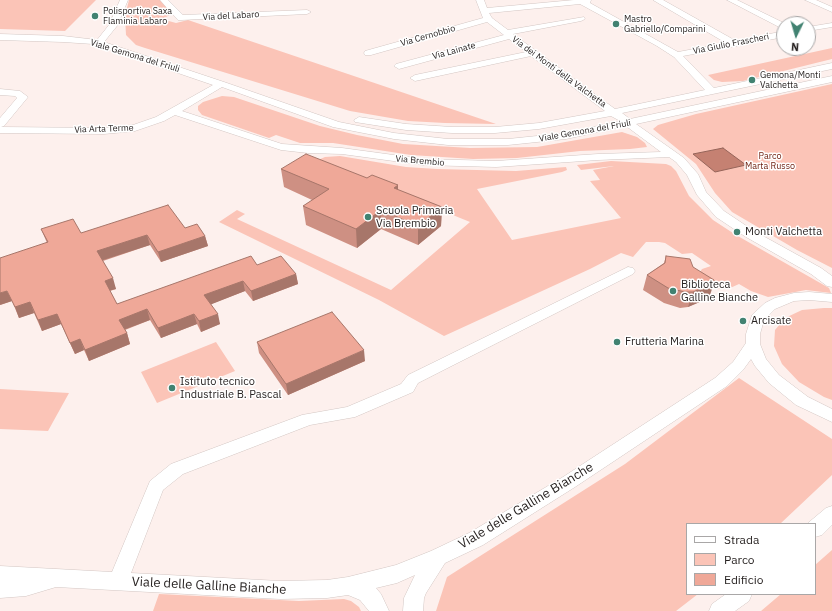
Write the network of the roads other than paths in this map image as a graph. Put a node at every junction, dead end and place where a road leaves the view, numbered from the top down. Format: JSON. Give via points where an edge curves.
{"nodes":[{"id":1,"x":124,"y":0,"type":"edge"},
{"id":2,"x":164,"y":0,"type":"edge"},
{"id":3,"x":480,"y":0,"type":"edge"},
{"id":4,"x":595,"y":0,"type":"edge"},
{"id":5,"x":657,"y":0,"type":"edge"},
{"id":6,"x":731,"y":0,"type":"edge"},
{"id":7,"x":809,"y":0,"type":"edge"},
{"id":8,"x":581,"y":1,"type":"edge"},
{"id":9,"x":832,"y":10,"type":"edge"},
{"id":10,"x":307,"y":12,"type":"dead end"},
{"id":11,"x":486,"y":15,"type":"junction"},
{"id":12,"x":581,"y":19,"type":"dead end"},
{"id":13,"x":776,"y":22,"type":"edge"},
{"id":14,"x":832,"y":25,"type":"edge"},
{"id":15,"x":816,"y":28,"type":"edge"},
{"id":16,"x":508,"y":34,"type":"junction"},
{"id":17,"x":776,"y":36,"type":"edge"},
{"id":18,"x":0,"y":37,"type":"edge"},
{"id":19,"x":98,"y":44,"type":"junction"},
{"id":20,"x":735,"y":44,"type":"junction"},
{"id":21,"x":368,"y":53,"type":"dead end"},
{"id":22,"x":532,"y":53,"type":"junction"},
{"id":23,"x":677,"y":55,"type":"junction"},
{"id":24,"x":399,"y":66,"type":"dead end"},
{"id":25,"x":832,"y":66,"type":"edge"},
{"id":26,"x":798,"y":73,"type":"junction"},
{"id":27,"x":415,"y":78,"type":"dead end"},
{"id":28,"x":774,"y":78,"type":"junction"},
{"id":29,"x":832,"y":79,"type":"edge"},
{"id":30,"x":816,"y":82,"type":"junction"},
{"id":31,"x":221,"y":84,"type":"junction"},
{"id":32,"x":790,"y":88,"type":"junction"},
{"id":33,"x":0,"y":92,"type":"edge"},
{"id":34,"x":712,"y":92,"type":"junction"},
{"id":35,"x":173,"y":111,"type":"junction"},
{"id":36,"x":614,"y":112,"type":"junction"},
{"id":37,"x":629,"y":123,"type":"junction"},
{"id":38,"x":0,"y":124,"type":"edge"},
{"id":39,"x":0,"y":130,"type":"edge"},
{"id":40,"x":672,"y":154,"type":"junction"},
{"id":41,"x":628,"y":271,"type":"dead end"},
{"id":42,"x":832,"y":283,"type":"edge"},
{"id":43,"x":832,"y":298,"type":"edge"},
{"id":44,"x":753,"y":344,"type":"junction"},
{"id":45,"x":832,"y":416,"type":"edge"},
{"id":46,"x":832,"y":514,"type":"edge"},
{"id":47,"x":816,"y":528,"type":"edge"},
{"id":48,"x":438,"y":557,"type":"junction"},
{"id":49,"x":0,"y":575,"type":"edge"},
{"id":50,"x":57,"y":578,"type":"junction"},
{"id":51,"x":118,"y":582,"type":"junction"},
{"id":52,"x":348,"y":586,"type":"junction"},
{"id":53,"x":0,"y":589,"type":"edge"},
{"id":54,"x":741,"y":595,"type":"edge"},
{"id":55,"x":378,"y":611,"type":"edge"},
{"id":56,"x":413,"y":611,"type":"edge"},
{"id":57,"x":719,"y":611,"type":"edge"}],
"edges":[{"from":1,"to":19,"type":"street","via":[[113,26]]},
{"from":2,"to":10,"type":"street","name":"Via del Labaro","via":[[181,18]]},
{"from":3,"to":11,"type":"street"},
{"from":4,"to":8,"type":"street","name":"Via Cernobbio"},
{"from":5,"to":20,"type":"street"},
{"from":6,"to":13,"type":"street"},
{"from":7,"to":9,"type":"street"},
{"from":8,"to":11,"type":"street","name":"Via Cernobbio"},
{"from":8,"to":23,"type":"street"},
{"from":11,"to":16,"type":"street","name":"Via dei Monti della Valchetta"},
{"from":11,"to":21,"type":"street","name":"Via Cernobbio"},
{"from":12,"to":16,"type":"street","name":"Via Lainate"},
{"from":14,"to":15,"type":"street"},
{"from":16,"to":22,"type":"street","name":"Via dei Monti della Valchetta"},
{"from":16,"to":24,"type":"street","name":"Via Lainate"},
{"from":17,"to":20,"type":"street","name":"Via Giulio Frascheri"},
{"from":18,"to":19,"type":"street","name":"Viale Gemona del Friuli","via":[[63,39]]},
{"from":19,"to":31,"type":"street","name":"Viale Gemona del Friuli"},
{"from":20,"to":23,"type":"street","name":"Via Giulio Frascheri"},
{"from":22,"to":27,"type":"street"},
{"from":22,"to":36,"type":"street","name":"Via dei Monti della Valchetta"},
{"from":23,"to":34,"type":"street"},
{"from":25,"to":26,"type":"street","name":"Viale Gemona del Friuli"},
{"from":26,"to":28,"type":"street","name":"Viale Gemona del Friuli"},
{"from":26,"to":30,"type":"street"},
{"from":28,"to":32,"type":"street"},
{"from":28,"to":34,"type":"street","name":"Viale Gemona del Friuli"},
{"from":29,"to":30,"type":"street","name":"Viale Gemona del Friuli"},
{"from":30,"to":32,"type":"street","name":"Viale Gemona del Friuli"},
{"from":31,"to":35,"type":"street","name":"Via Arta Terme"},
{"from":31,"to":36,"type":"street","name":"Viale Gemona del Friuli","via":[[347,118],[422,129],[513,129],[567,122]]},
{"from":31,"to":37,"type":"street","name":"Viale Gemona del Friuli","via":[[337,125],[416,139],[472,142],[527,140]]},
{"from":32,"to":37,"type":"street","name":"Viale Gemona del Friuli"},
{"from":33,"to":38,"type":"street","via":[[23,96]]},
{"from":34,"to":36,"type":"street","name":"Viale Gemona del Friuli"},
{"from":35,"to":39,"type":"street","name":"Via Arta Terme","via":[[148,124],[124,130]]},
{"from":35,"to":40,"type":"street","name":"Via Brembio","via":[[271,144],[295,149],[342,151],[409,160],[466,164],[525,163]]},
{"from":36,"to":37,"type":"street","name":"Via dei Monti della Valchetta"},
{"from":37,"to":40,"type":"street","name":"Via dei Monti della Valchetta"},
{"from":40,"to":42,"type":"street","name":"Via dei Monti della Valchetta","via":[[686,165],[701,193],[720,214]]},
{"from":41,"to":51,"type":"street","via":[[413,379],[407,388],[349,413],[308,419],[177,469],[156,486]]},
{"from":43,"to":44,"type":"street","via":[[794,297],[770,306],[757,318]]},
{"from":44,"to":45,"type":"street","via":[[760,362],[780,385],[802,401]]},
{"from":44,"to":48,"type":"street","name":"Viale delle Galline Bianche","via":[[738,366],[714,387],[494,529]]},
{"from":46,"to":47,"type":"street"},
{"from":48,"to":52,"type":"street","name":"Viale delle Galline Bianche","via":[[397,574]]},
{"from":48,"to":56,"type":"street","via":[[419,587],[414,598]]},
{"from":49,"to":50,"type":"street","name":"Viale delle Galline Bianche"},
{"from":50,"to":51,"type":"street","name":"Viale delle Galline Bianche"},
{"from":50,"to":53,"type":"street","via":[[26,588]]},
{"from":51,"to":52,"type":"street","name":"Viale delle Galline Bianche","via":[[273,590]]},
{"from":52,"to":55,"type":"street","via":[[367,594],[374,601]]},
{"from":54,"to":57,"type":"street"}]}
